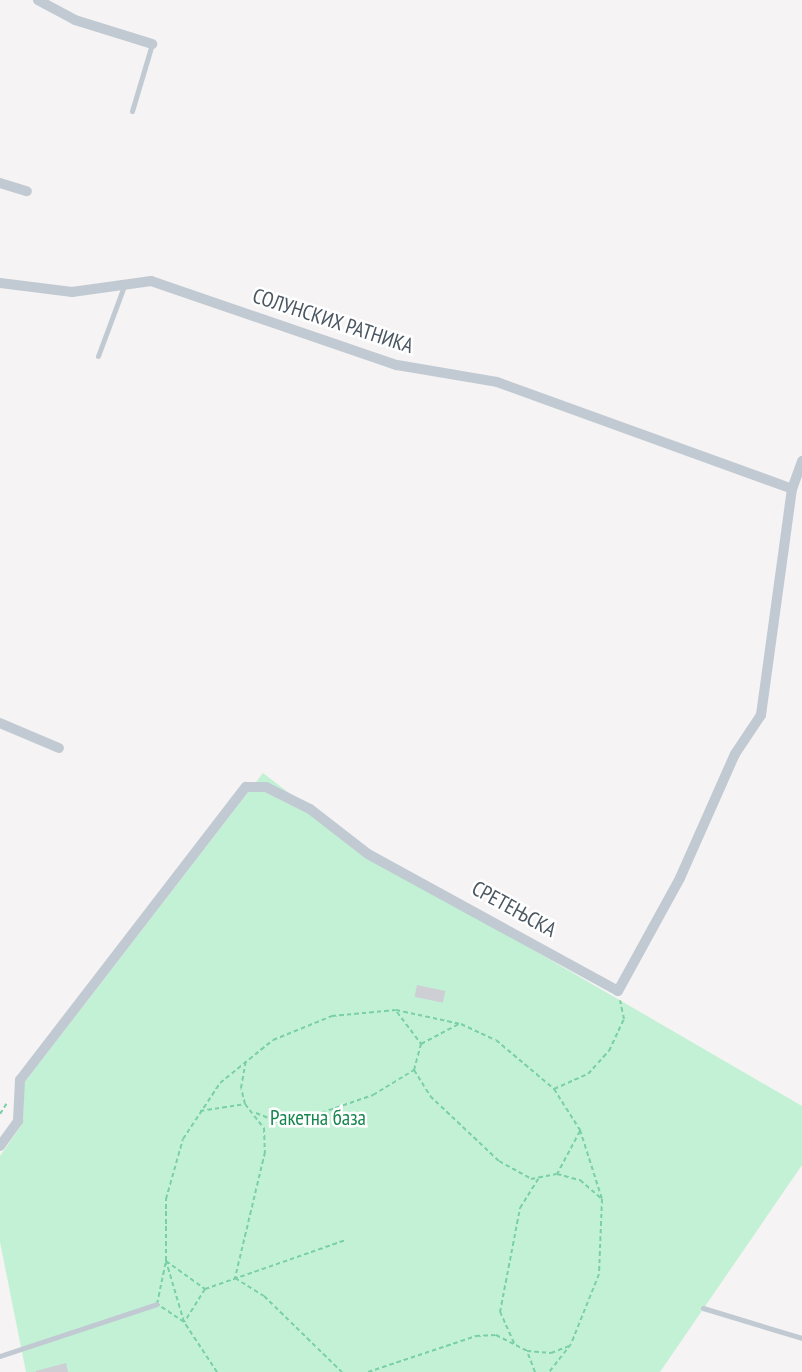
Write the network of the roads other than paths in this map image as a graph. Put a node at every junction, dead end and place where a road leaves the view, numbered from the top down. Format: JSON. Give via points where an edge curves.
{"nodes":[{"id":1,"x":38,"y":0,"type":"edge"},
{"id":2,"x":152,"y":44,"type":"joint"},
{"id":3,"x":132,"y":111,"type":"dead end"},
{"id":4,"x":0,"y":183,"type":"edge"},
{"id":5,"x":27,"y":191,"type":"dead end"},
{"id":6,"x":0,"y":283,"type":"edge"},
{"id":7,"x":125,"y":284,"type":"junction"},
{"id":8,"x":98,"y":356,"type":"dead end"},
{"id":9,"x":802,"y":461,"type":"edge"},
{"id":10,"x":792,"y":489,"type":"junction"},
{"id":11,"x":0,"y":723,"type":"edge"},
{"id":12,"x":59,"y":748,"type":"dead end"},
{"id":13,"x":0,"y":1146,"type":"edge"},
{"id":14,"x":157,"y":1304,"type":"road end"},
{"id":15,"x":704,"y":1308,"type":"dead end"},
{"id":16,"x":802,"y":1338,"type":"edge"},
{"id":17,"x":0,"y":1356,"type":"edge"}],
"edges":[{"from":1,"to":2,"type":"street","via":[[75,20]]},
{"from":2,"to":3,"type":"lane"},
{"from":4,"to":5,"type":"street"},
{"from":6,"to":7,"type":"street","name":"СОЛУНСКИХ РАТНИКА","via":[[72,292]]},
{"from":7,"to":8,"type":"lane"},
{"from":7,"to":10,"type":"street","name":"СОЛУНСКИХ РАТНИКА","via":[[151,280],[397,365],[497,382]]},
{"from":9,"to":10,"type":"street"},
{"from":10,"to":13,"type":"street","name":"СРЕТЕЊСКА","via":[[761,715],[735,754],[680,878],[618,991],[611,992],[539,945],[368,854],[310,809],[266,787],[246,787],[81,997],[19,1086],[16,1127]]},
{"from":11,"to":12,"type":"street"},
{"from":14,"to":17,"type":"lane"},
{"from":15,"to":16,"type":"lane"}]}
